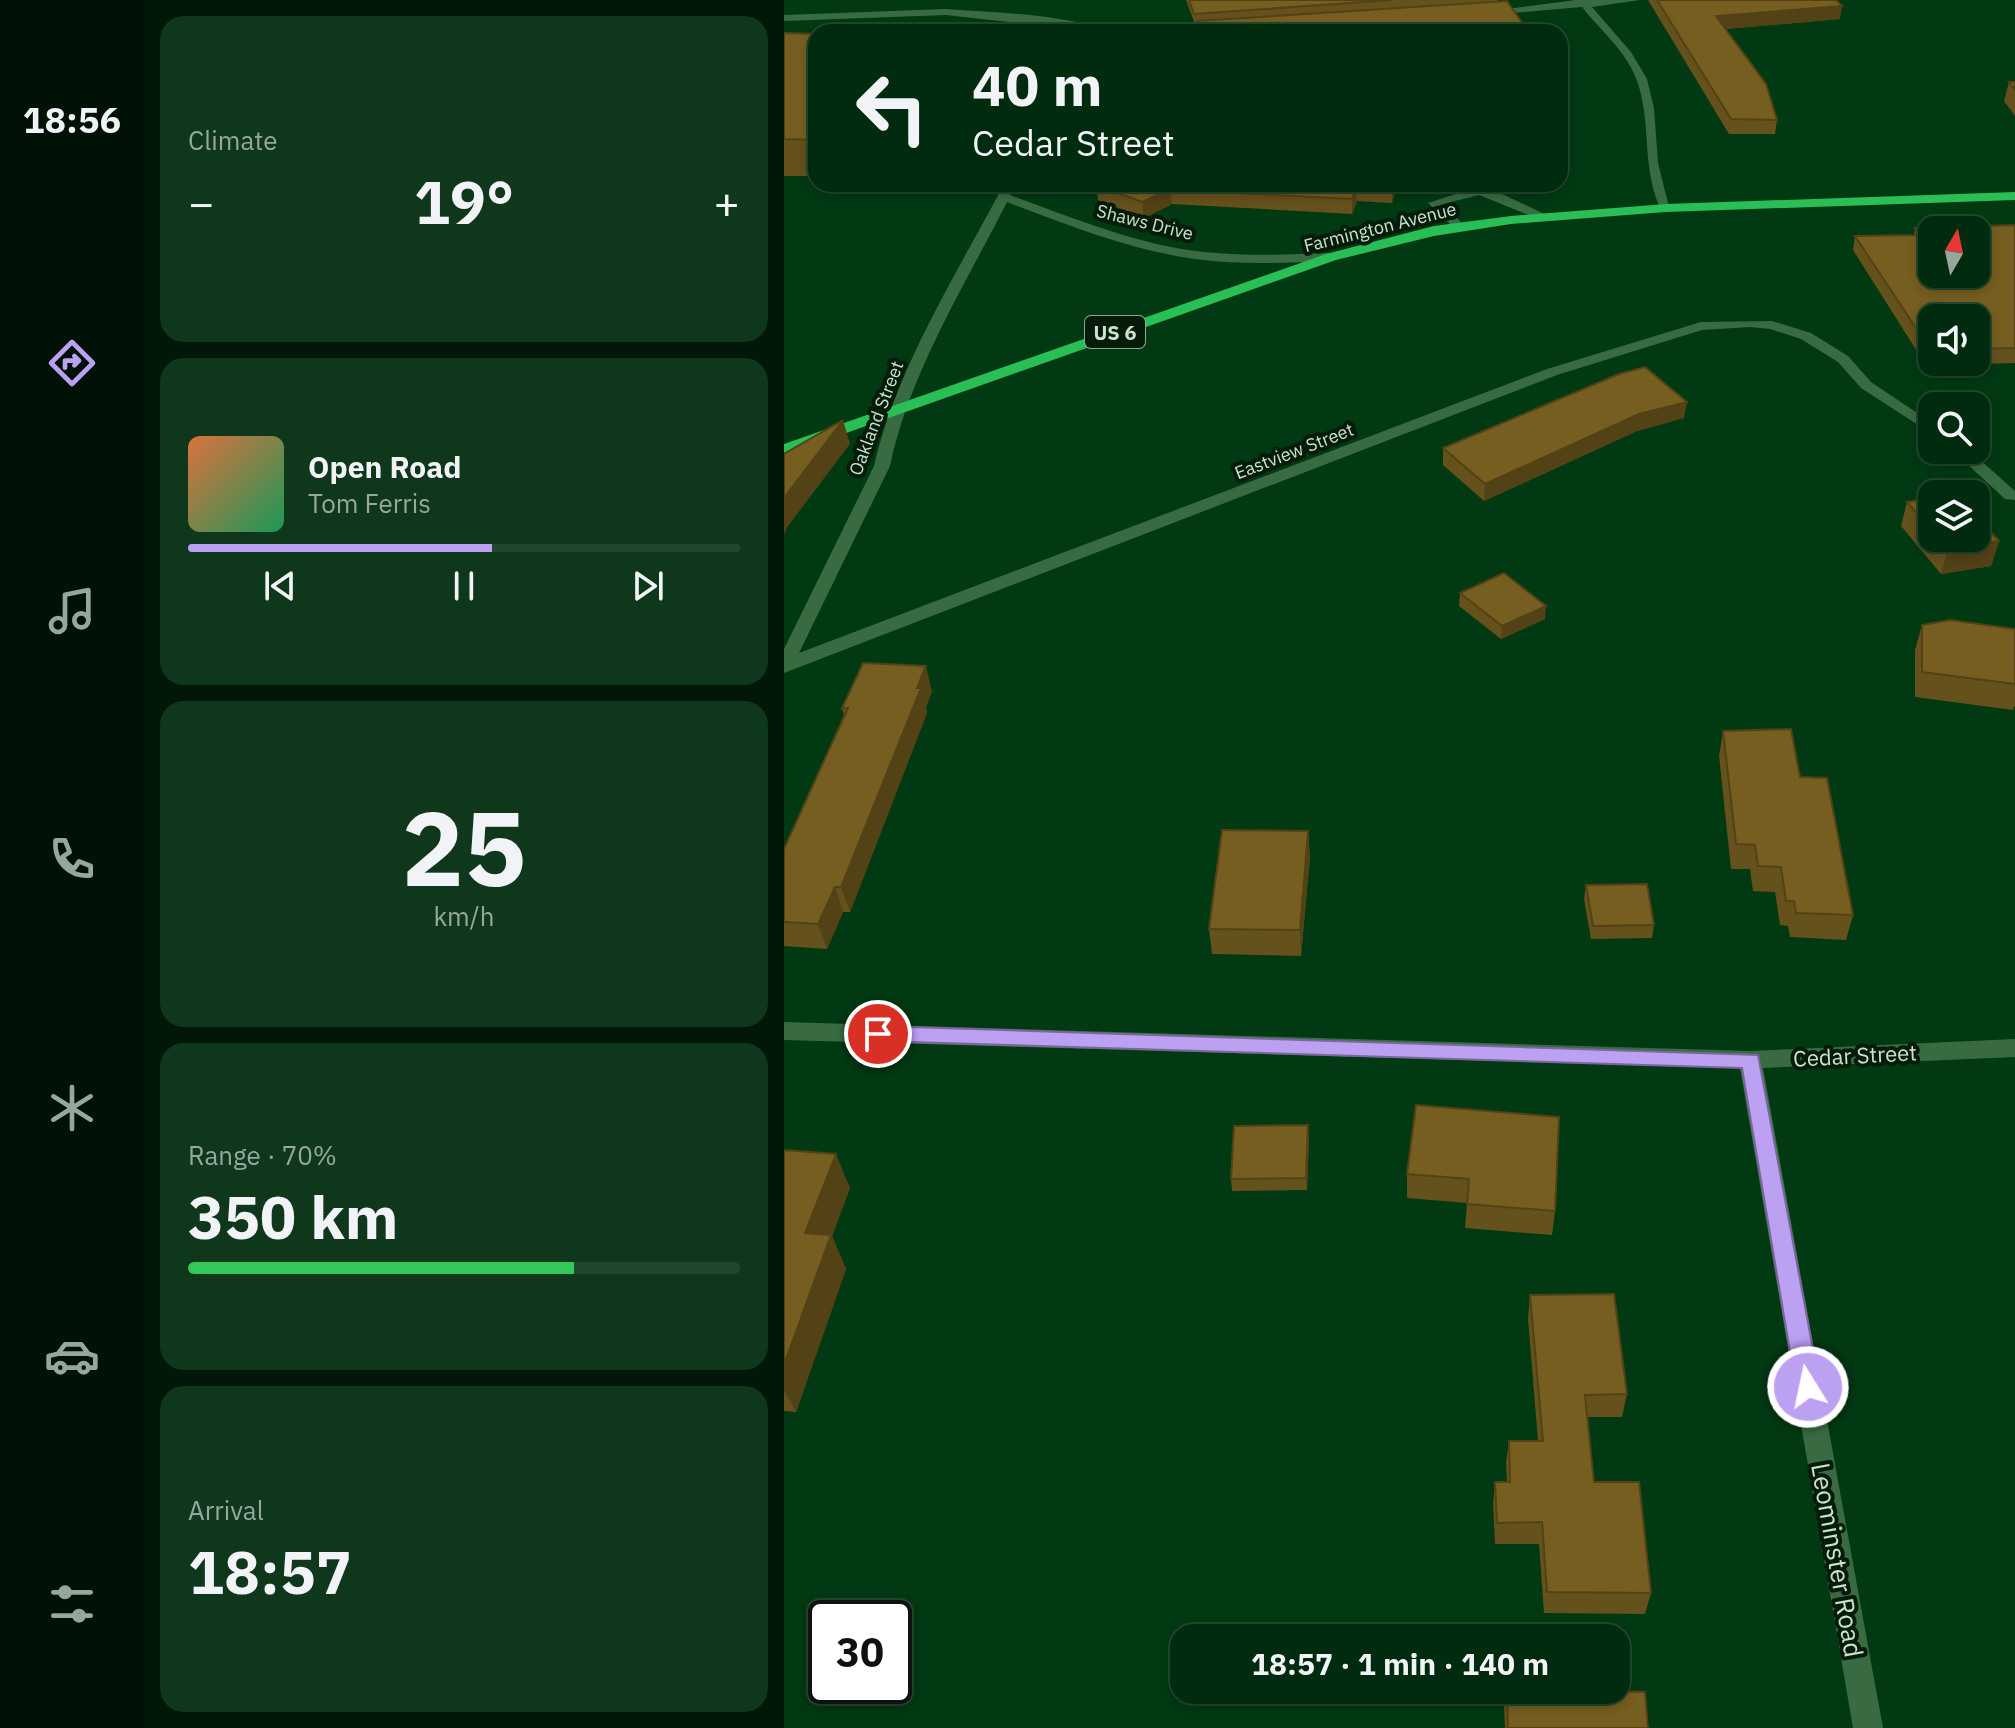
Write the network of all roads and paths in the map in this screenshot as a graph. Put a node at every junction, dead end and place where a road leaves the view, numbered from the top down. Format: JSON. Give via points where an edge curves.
{"nodes":[{"id":1,"x":1635,"y":0,"type":"edge"},
{"id":2,"x":1583,"y":2,"type":"edge"},
{"id":3,"x":1476,"y":13,"type":"edge"},
{"id":4,"x":784,"y":18,"type":"edge"},
{"id":5,"x":1063,"y":24,"type":"edge"},
{"id":6,"x":1005,"y":192,"type":"edge"},
{"id":7,"x":1011,"y":192,"type":"edge"},
{"id":8,"x":1475,"y":192,"type":"edge"},
{"id":9,"x":1488,"y":192,"type":"edge"},
{"id":10,"x":2015,"y":196,"type":"edge"},
{"id":11,"x":1666,"y":208,"type":"junction"},
{"id":12,"x":1545,"y":217,"type":"junction"},
{"id":13,"x":1460,"y":227,"type":"junction"},
{"id":14,"x":1331,"y":257,"type":"junction"},
{"id":15,"x":900,"y":407,"type":"junction"},
{"id":16,"x":1918,"y":420,"type":"edge"},
{"id":17,"x":784,"y":450,"type":"edge"},
{"id":18,"x":1976,"y":464,"type":"edge"},
{"id":19,"x":2011,"y":496,"type":"dead end"},
{"id":20,"x":785,"y":666,"type":"edge"},
{"id":21,"x":784,"y":1031,"type":"edge"},
{"id":22,"x":2015,"y":1048,"type":"edge"},
{"id":23,"x":1750,"y":1060,"type":"junction"},
{"id":24,"x":1868,"y":1728,"type":"edge"}],
"edges":[{"from":1,"to":2,"type":"street"},
{"from":2,"to":3,"type":"street"},
{"from":2,"to":11,"type":"street","via":[[1623,48],[1646,90],[1651,166]]},
{"from":4,"to":5,"type":"street","via":[[946,12]]},
{"from":6,"to":15,"type":"street","name":"Oakland Street"},
{"from":7,"to":14,"type":"street","name":"Shaws Drive","via":[[1112,235],[1178,252],[1268,259]]},
{"from":8,"to":13,"type":"street","via":[[1434,203]]},
{"from":9,"to":12,"type":"street"},
{"from":10,"to":11,"type":"highway","name":"Farmington Avenue","number":"US 6"},
{"from":11,"to":12,"type":"highway","name":"Farmington Avenue","number":"US 6"},
{"from":12,"to":13,"type":"highway","name":"Farmington Avenue","number":"US 6"},
{"from":13,"to":14,"type":"highway","name":"Farmington Avenue","number":"US 6"},
{"from":14,"to":15,"type":"highway","name":"Farmington Avenue","number":"US 6"},
{"from":15,"to":17,"type":"highway","name":"Farmington Avenue","number":"US 6"},
{"from":15,"to":20,"type":"street","name":"Oakland Street","via":[[882,466]]},
{"from":16,"to":20,"type":"street","name":"Eastview Street","via":[[1866,385],[1843,359],[1789,329],[1750,323],[1701,326],[1552,372]]},
{"from":18,"to":19,"type":"street"},
{"from":21,"to":23,"type":"street","name":"Cedar Street"},
{"from":22,"to":23,"type":"street","name":"Cedar Street"},
{"from":23,"to":24,"type":"street","name":"Leominster Road"}]}
